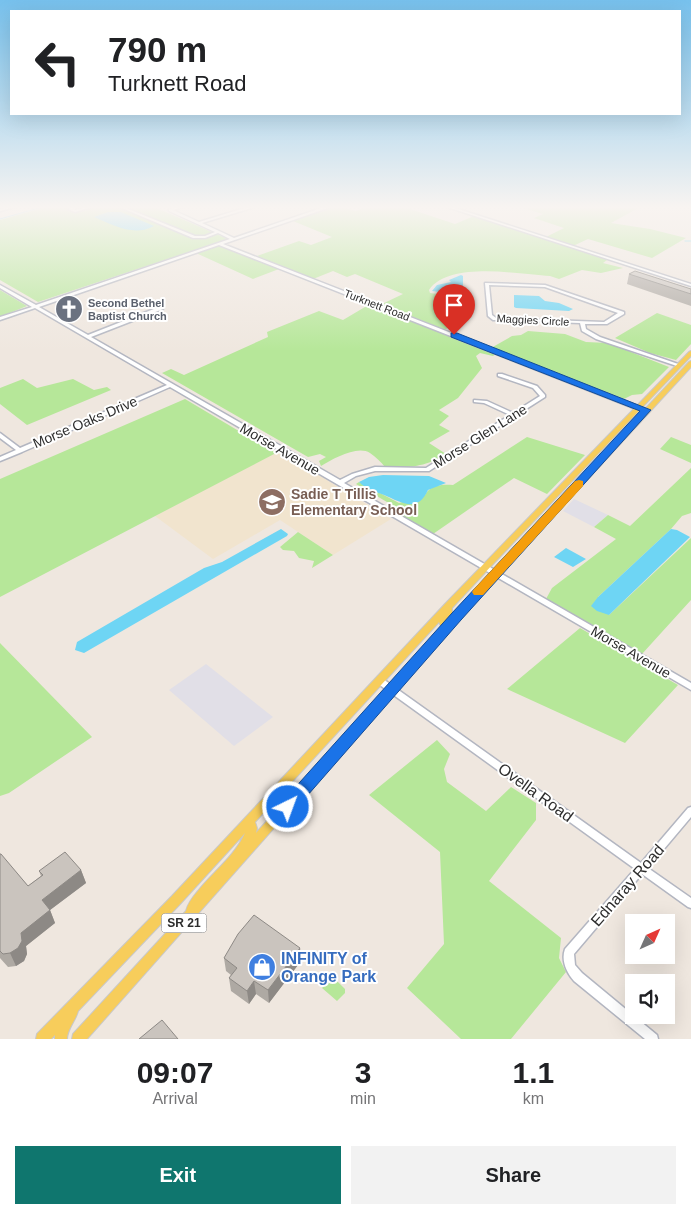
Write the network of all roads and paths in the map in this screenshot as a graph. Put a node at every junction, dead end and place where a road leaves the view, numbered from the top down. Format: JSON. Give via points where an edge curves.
{"nodes":[{"id":1,"x":189,"y":254,"type":"edge"},
{"id":2,"x":246,"y":254,"type":"edge"},
{"id":3,"x":596,"y":254,"type":"edge"},
{"id":4,"x":691,"y":285,"type":"edge"},
{"id":5,"x":0,"y":286,"type":"edge"},
{"id":6,"x":36,"y":307,"type":"junction"},
{"id":7,"x":161,"y":308,"type":"dead end"},
{"id":8,"x":0,"y":319,"type":"edge"},
{"id":9,"x":582,"y":322,"type":"junction"},
{"id":10,"x":87,"y":336,"type":"junction"},
{"id":11,"x":691,"y":353,"type":"edge"},
{"id":12,"x":688,"y":361,"type":"edge"},
{"id":13,"x":679,"y":366,"type":"junction"},
{"id":14,"x":500,"y":375,"type":"dead end"},
{"id":15,"x":678,"y":377,"type":"junction"},
{"id":16,"x":171,"y":385,"type":"junction"},
{"id":17,"x":476,"y":402,"type":"dead end"},
{"id":18,"x":643,"y":409,"type":"junction"},
{"id":19,"x":514,"y":415,"type":"junction"},
{"id":20,"x":0,"y":436,"type":"edge"},
{"id":21,"x":20,"y":451,"type":"junction"},
{"id":22,"x":594,"y":453,"type":"junction"},
{"id":23,"x":604,"y":457,"type":"junction"},
{"id":24,"x":0,"y":459,"type":"edge"},
{"id":25,"x":339,"y":483,"type":"junction"},
{"id":26,"x":543,"y":506,"type":"junction"},
{"id":27,"x":554,"y":511,"type":"junction"},
{"id":28,"x":484,"y":568,"type":"junction"},
{"id":29,"x":495,"y":575,"type":"junction"},
{"id":30,"x":448,"y":606,"type":"junction"},
{"id":31,"x":446,"y":628,"type":"junction"},
{"id":32,"x":380,"y":681,"type":"junction"},
{"id":33,"x":691,"y":687,"type":"edge"},
{"id":34,"x":392,"y":690,"type":"junction"},
{"id":35,"x":691,"y":811,"type":"edge"},
{"id":36,"x":249,"y":821,"type":"junction"},
{"id":37,"x":642,"y":868,"type":"junction"},
{"id":38,"x":691,"y":904,"type":"edge"},
{"id":39,"x":186,"y":921,"type":"junction"},
{"id":40,"x":75,"y":1006,"type":"junction"},
{"id":41,"x":42,"y":1039,"type":"edge"},
{"id":42,"x":61,"y":1039,"type":"edge"},
{"id":43,"x":78,"y":1039,"type":"edge"},
{"id":44,"x":653,"y":1039,"type":"edge"}],
"edges":[{"from":1,"to":6,"type":"street"},
{"from":2,"to":18,"type":"street","name":"Turknett Road"},
{"from":3,"to":4,"type":"street"},
{"from":5,"to":6,"type":"street","name":"Morse Avenue"},
{"from":6,"to":8,"type":"street"},
{"from":6,"to":10,"type":"street","name":"Morse Avenue"},
{"from":7,"to":10,"type":"street"},
{"from":9,"to":9,"type":"street","name":"Maggies Circle","via":[[492,318],[487,284],[545,286],[622,313],[605,323]]},
{"from":9,"to":13,"type":"street","via":[[584,330],[598,338]]},
{"from":10,"to":16,"type":"street","name":"Morse Avenue"},
{"from":11,"to":12,"type":"main road","number":"SR 21"},
{"from":12,"to":13,"type":"main road","number":"SR 21"},
{"from":12,"to":15,"type":"main road","number":"SR 21"},
{"from":13,"to":15,"type":"main road"},
{"from":13,"to":18,"type":"main road","number":"SR 21"},
{"from":14,"to":19,"type":"street","name":"Morse Glen Lane","via":[[535,387],[542,393],[540,399]]},
{"from":15,"to":18,"type":"main road","number":"SR 21"},
{"from":16,"to":21,"type":"street","name":"Morse Oaks Drive"},
{"from":16,"to":25,"type":"street","name":"Morse Avenue"},
{"from":17,"to":19,"type":"street","via":[[485,402]]},
{"from":18,"to":22,"type":"main road","number":"SR 21"},
{"from":18,"to":23,"type":"main road","number":"SR 21"},
{"from":19,"to":25,"type":"street","name":"Morse Glen Lane","via":[[426,470],[375,469]]},
{"from":20,"to":21,"type":"street"},
{"from":21,"to":24,"type":"street","name":"Morse Oaks Drive"},
{"from":22,"to":23,"type":"main road"},
{"from":22,"to":26,"type":"main road","number":"SR 21"},
{"from":23,"to":27,"type":"main road","number":"SR 21"},
{"from":25,"to":28,"type":"street","name":"Morse Avenue"},
{"from":26,"to":27,"type":"main road"},
{"from":26,"to":28,"type":"main road","number":"SR 21"},
{"from":27,"to":29,"type":"main road","number":"SR 21"},
{"from":28,"to":29,"type":"street","name":"Morse Avenue"},
{"from":28,"to":30,"type":"main road","number":"SR 21"},
{"from":29,"to":31,"type":"main road","number":"SR 21"},
{"from":29,"to":33,"type":"street","name":"Morse Avenue"},
{"from":30,"to":31,"type":"main road","via":[[448,616],[443,622]]},
{"from":30,"to":32,"type":"main road","number":"SR 21"},
{"from":31,"to":34,"type":"main road","number":"SR 21"},
{"from":32,"to":34,"type":"street","name":"Ovella Road"},
{"from":32,"to":36,"type":"main road","number":"SR 21"},
{"from":34,"to":37,"type":"street","name":"Ovella Road"},
{"from":34,"to":39,"type":"main road","number":"SR 21"},
{"from":35,"to":37,"type":"street","name":"Ednaray Road"},
{"from":36,"to":39,"type":"main road","via":[[252,828],[247,841],[198,897]]},
{"from":36,"to":40,"type":"main road","number":"SR 21"},
{"from":37,"to":38,"type":"street","name":"Ovella Road"},
{"from":37,"to":44,"type":"street","name":"Ednaray Road","via":[[570,952],[568,961],[578,977]]},
{"from":39,"to":43,"type":"main road","number":"SR 21"},
{"from":40,"to":41,"type":"main road","number":"SR 21"},
{"from":40,"to":42,"type":"main road"}]}
